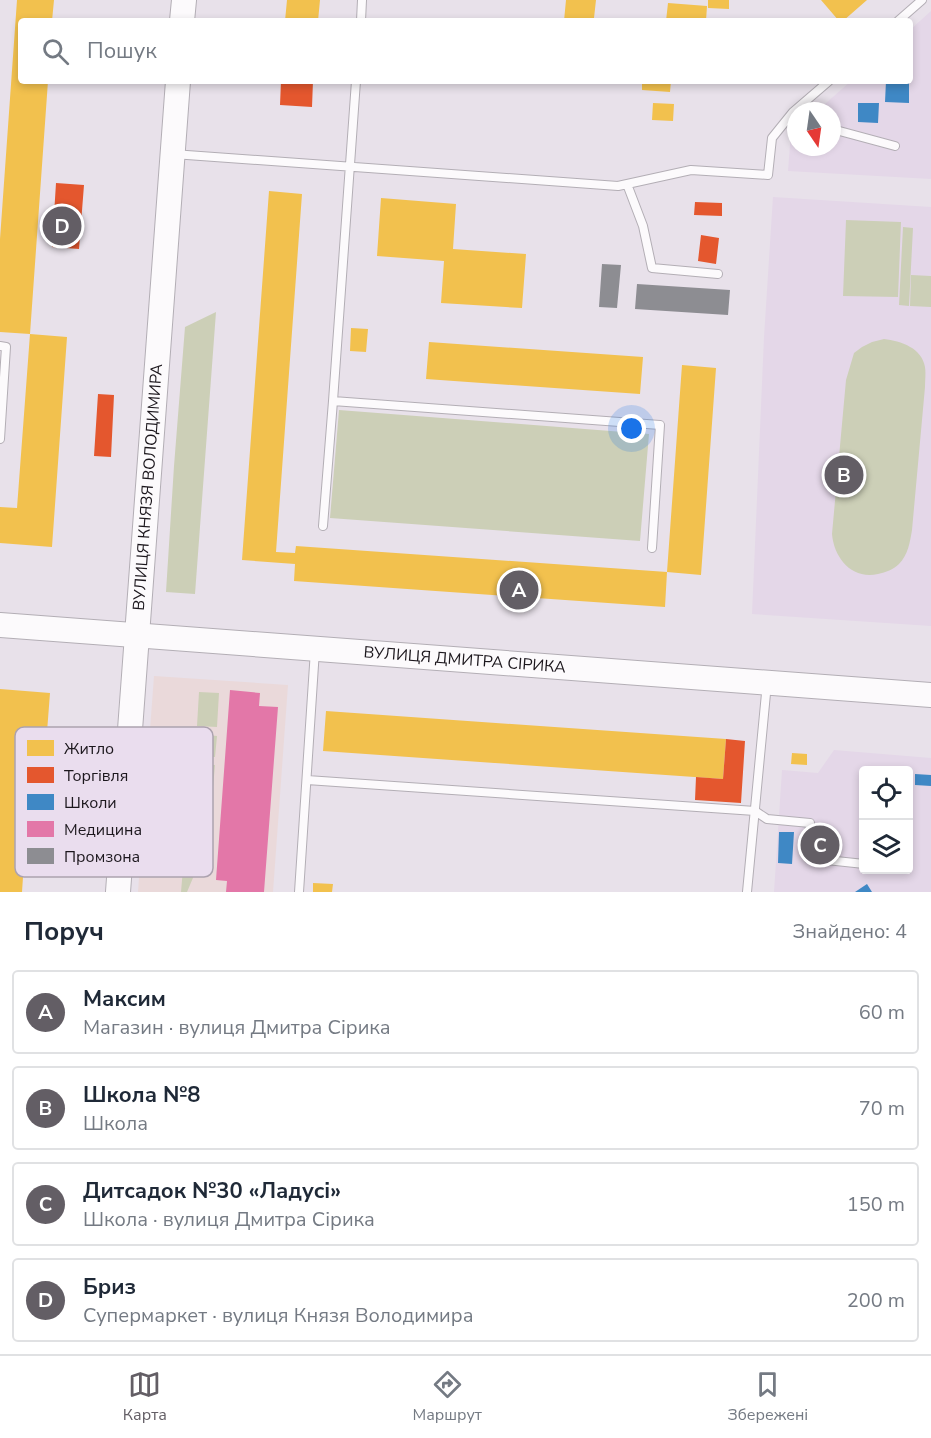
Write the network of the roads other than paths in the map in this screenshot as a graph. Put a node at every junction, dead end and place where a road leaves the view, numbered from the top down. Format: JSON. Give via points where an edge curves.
{"nodes":[{"id":1,"x":184,"y":0,"type":"edge"},
{"id":2,"x":362,"y":0,"type":"edge"},
{"id":3,"x":922,"y":0,"type":"edge"},
{"id":4,"x":182,"y":18,"type":"edge"},
{"id":5,"x":361,"y":18,"type":"edge"},
{"id":6,"x":901,"y":18,"type":"edge"},
{"id":7,"x":178,"y":84,"type":"edge"},
{"id":8,"x":356,"y":84,"type":"edge"},
{"id":9,"x":826,"y":84,"type":"edge"},
{"id":10,"x":807,"y":102,"type":"edge"},
{"id":11,"x":787,"y":122,"type":"edge"},
{"id":12,"x":841,"y":131,"type":"edge"},
{"id":13,"x":895,"y":146,"type":"dead end"},
{"id":14,"x":172,"y":154,"type":"junction"},
{"id":15,"x":350,"y":166,"type":"junction"},
{"id":16,"x":627,"y":184,"type":"junction"},
{"id":17,"x":718,"y":274,"type":"dead end"},
{"id":18,"x":0,"y":346,"type":"edge"},
{"id":19,"x":333,"y":401,"type":"junction"},
{"id":20,"x":0,"y":439,"type":"edge"},
{"id":21,"x":323,"y":526,"type":"dead end"},
{"id":22,"x":652,"y":548,"type":"dead end"},
{"id":23,"x":0,"y":625,"type":"edge"},
{"id":24,"x":137,"y":635,"type":"junction"},
{"id":25,"x":315,"y":649,"type":"junction"},
{"id":26,"x":767,"y":683,"type":"junction"},
{"id":27,"x":931,"y":695,"type":"edge"},
{"id":28,"x":130,"y":727,"type":"edge"},
{"id":29,"x":307,"y":780,"type":"junction"},
{"id":30,"x":755,"y":811,"type":"junction"},
{"id":31,"x":859,"y":863,"type":"edge"},
{"id":32,"x":119,"y":877,"type":"edge"},
{"id":33,"x":118,"y":892,"type":"edge"},
{"id":34,"x":299,"y":892,"type":"edge"},
{"id":35,"x":747,"y":892,"type":"edge"}],
"edges":[{"from":1,"to":4,"type":"street"},
{"from":2,"to":5,"type":"lane"},
{"from":3,"to":6,"type":"lane"},
{"from":7,"to":14,"type":"street","name":"ВУЛИЦЯ КНЯЗЯ ВОЛОДИМИРА"},
{"from":8,"to":15,"type":"lane"},
{"from":9,"to":10,"type":"lane"},
{"from":11,"to":16,"type":"lane","via":[[772,138],[768,176],[691,170]]},
{"from":12,"to":13,"type":"lane"},
{"from":14,"to":15,"type":"lane"},
{"from":14,"to":24,"type":"street","name":"ВУЛИЦЯ КНЯЗЯ ВОЛОДИМИРА"},
{"from":15,"to":16,"type":"lane"},
{"from":15,"to":19,"type":"lane"},
{"from":16,"to":17,"type":"lane","via":[[643,226],[652,268]]},
{"from":18,"to":20,"type":"lane","via":[[6,347]]},
{"from":19,"to":21,"type":"lane"},
{"from":19,"to":22,"type":"lane","via":[[660,425]]},
{"from":23,"to":24,"type":"street","name":"ВУЛИЦЯ ДМИТРА СІРИКА"},
{"from":24,"to":25,"type":"street","name":"ВУЛИЦЯ ДМИТРА СІРИКА"},
{"from":24,"to":28,"type":"street","name":"ВУЛИЦЯ КНЯЗЯ ВОЛОДИМИРА"},
{"from":25,"to":26,"type":"street","name":"ВУЛИЦЯ ДМИТРА СІРИКА"},
{"from":25,"to":29,"type":"lane"},
{"from":26,"to":27,"type":"street","name":"ВУЛИЦЯ ДМИТРА СІРИКА"},
{"from":26,"to":30,"type":"lane"},
{"from":29,"to":30,"type":"lane"},
{"from":29,"to":34,"type":"lane"},
{"from":30,"to":31,"type":"lane","via":[[767,819],[810,822],[808,858]]},
{"from":30,"to":35,"type":"lane"},
{"from":32,"to":33,"type":"street","name":"ВУЛИЦЯ КНЯЗЯ ВОЛОДИМИРА"}]}
